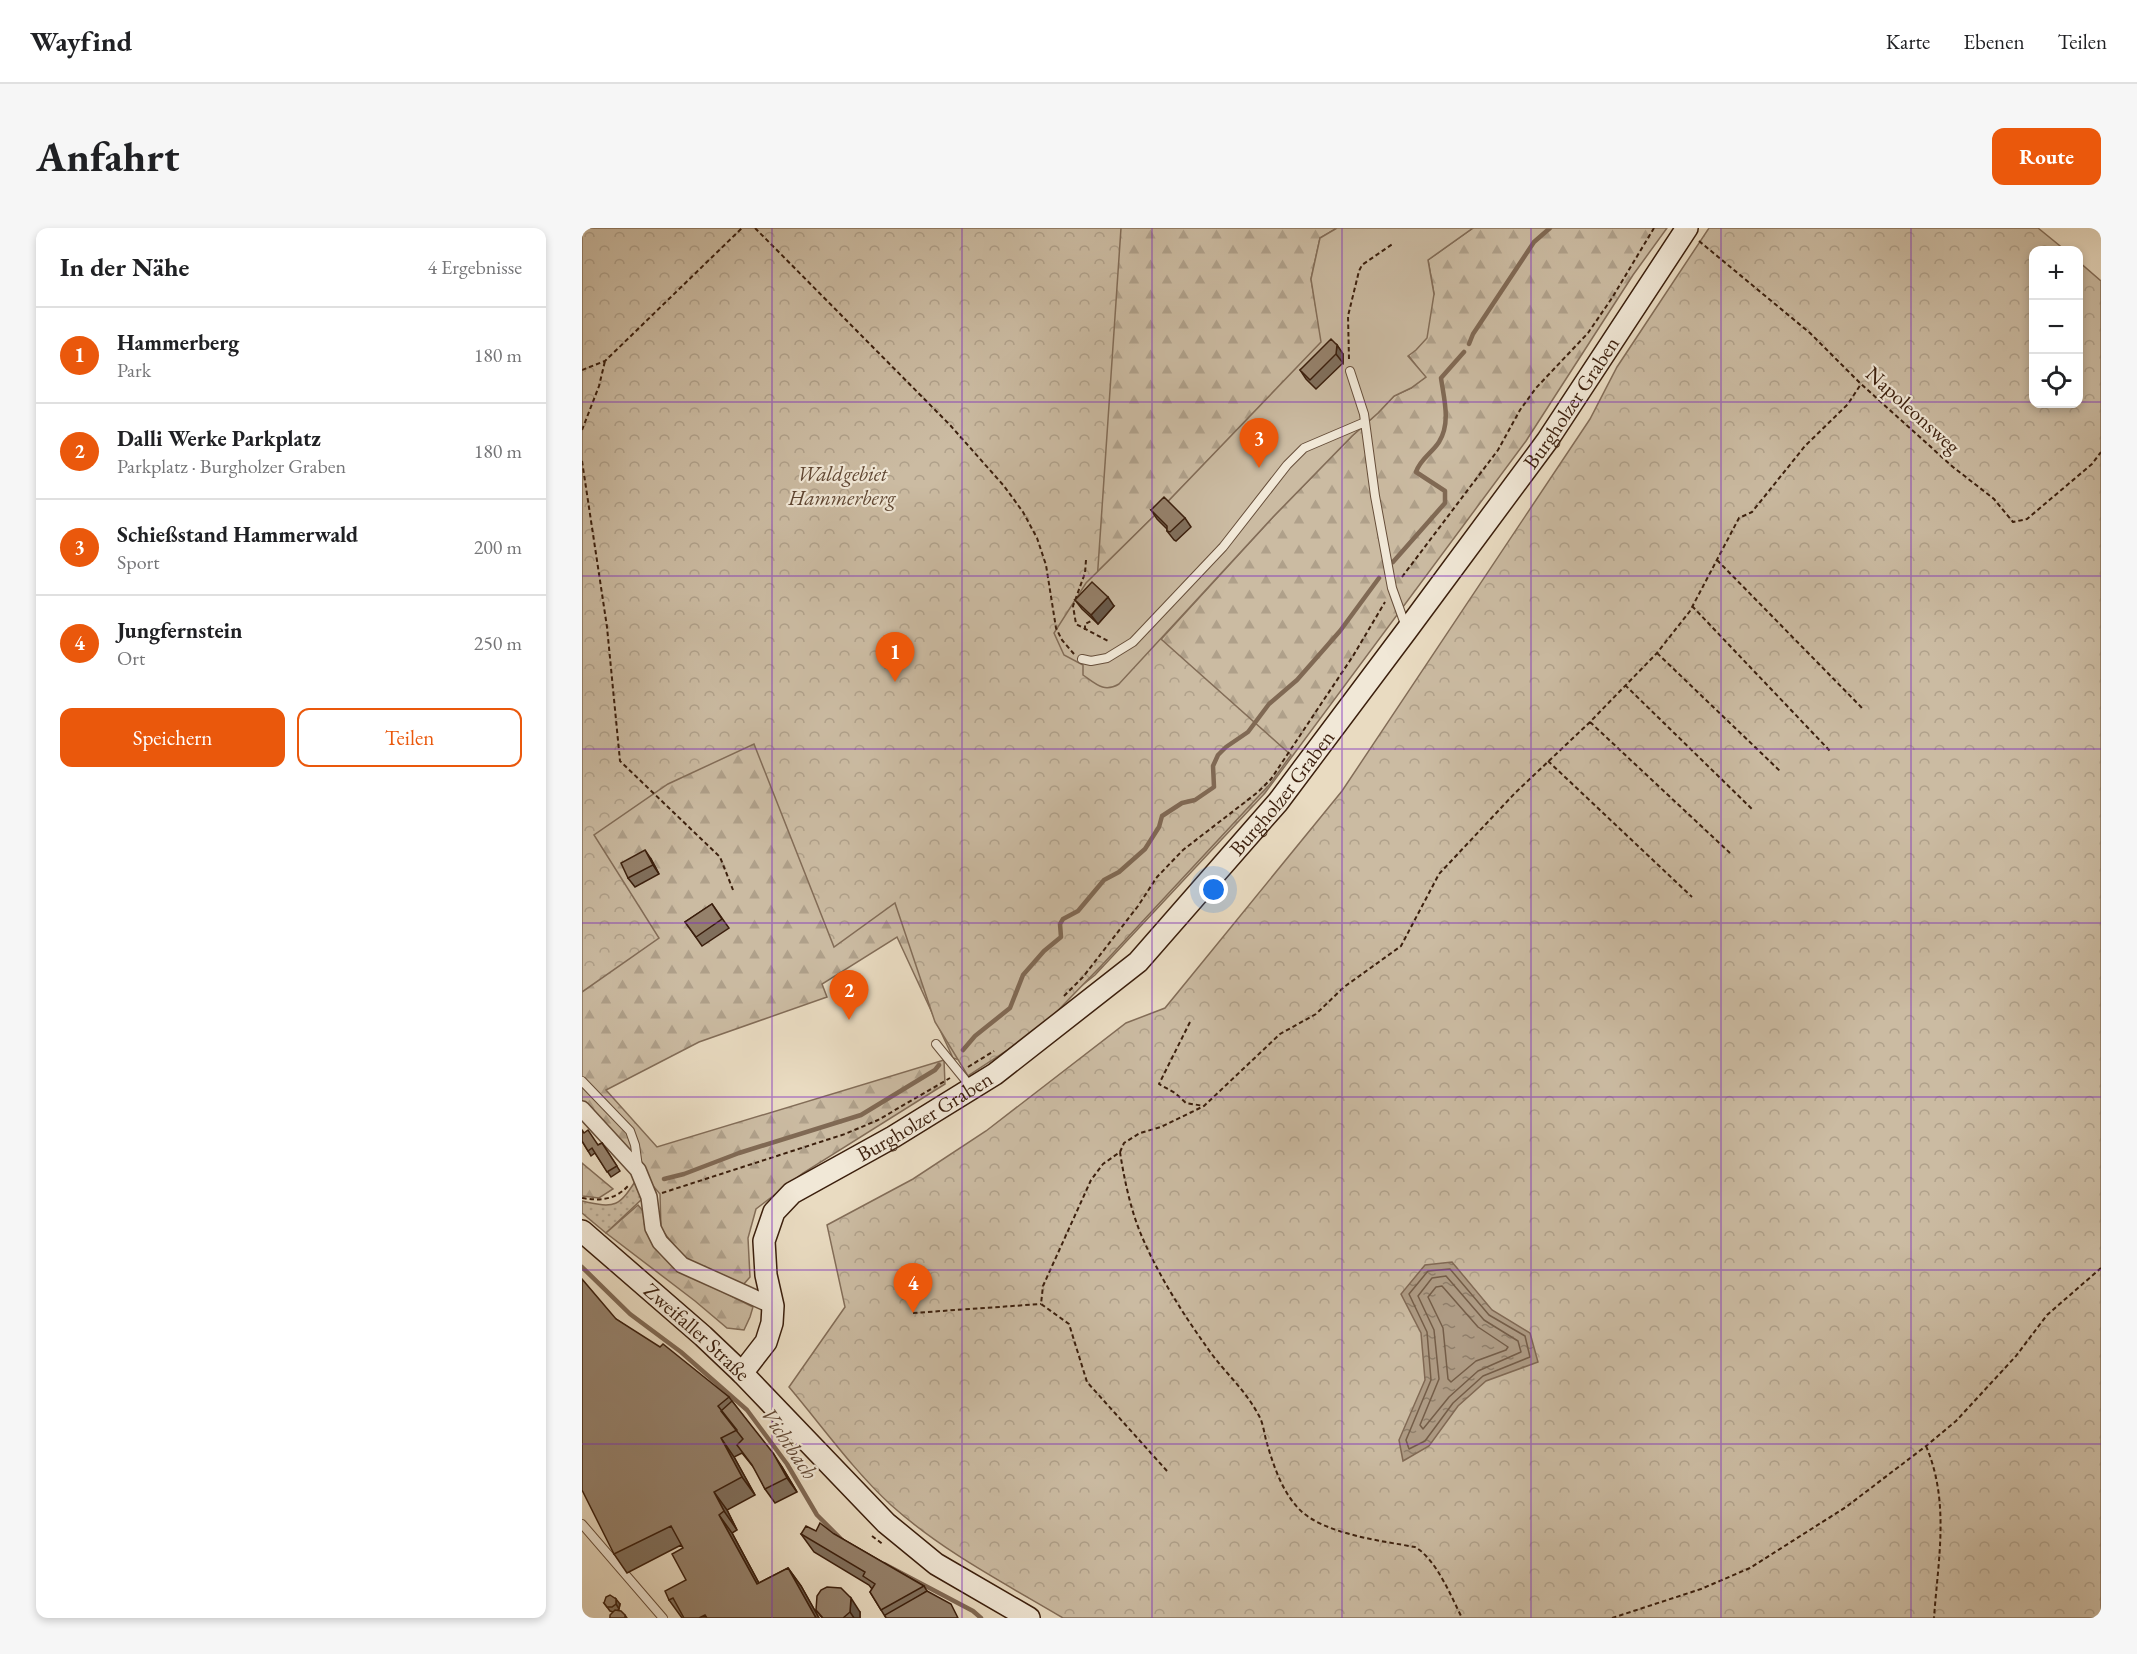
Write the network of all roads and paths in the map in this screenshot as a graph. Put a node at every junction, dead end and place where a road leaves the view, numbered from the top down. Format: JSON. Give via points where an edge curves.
{"nodes":[{"id":1,"x":742,"y":228,"type":"edge"},
{"id":2,"x":756,"y":228,"type":"edge"},
{"id":3,"x":1654,"y":228,"type":"edge"},
{"id":4,"x":1687,"y":228,"type":"edge"},
{"id":5,"x":1394,"y":243,"type":"dead end"},
{"id":6,"x":1707,"y":247,"type":"dead end"},
{"id":7,"x":605,"y":361,"type":"junction"},
{"id":8,"x":582,"y":370,"type":"edge"},
{"id":9,"x":1350,"y":371,"type":"joint"},
{"id":10,"x":1861,"y":384,"type":"junction"},
{"id":11,"x":1365,"y":422,"type":"junction"},
{"id":12,"x":582,"y":430,"type":"edge"},
{"id":13,"x":2101,"y":452,"type":"edge"},
{"id":14,"x":582,"y":461,"type":"edge"},
{"id":15,"x":1086,"y":560,"type":"dead end"},
{"id":16,"x":1717,"y":560,"type":"junction"},
{"id":17,"x":1392,"y":588,"type":"junction"},
{"id":18,"x":1692,"y":606,"type":"junction"},
{"id":19,"x":1094,"y":620,"type":"edge"},
{"id":20,"x":1085,"y":630,"type":"junction"},
{"id":21,"x":1407,"y":630,"type":"junction"},
{"id":22,"x":1117,"y":651,"type":"junction"},
{"id":23,"x":1657,"y":653,"type":"junction"},
{"id":24,"x":1082,"y":659,"type":"joint"},
{"id":25,"x":1625,"y":685,"type":"junction"},
{"id":26,"x":1864,"y":711,"type":"dead end"},
{"id":27,"x":1590,"y":722,"type":"junction"},
{"id":28,"x":1830,"y":751,"type":"dead end"},
{"id":29,"x":1548,"y":761,"type":"junction"},
{"id":30,"x":1781,"y":772,"type":"dead end"},
{"id":31,"x":1753,"y":810,"type":"dead end"},
{"id":32,"x":1730,"y":853,"type":"dead end"},
{"id":33,"x":733,"y":890,"type":"dead end"},
{"id":34,"x":1692,"y":897,"type":"dead end"},
{"id":35,"x":1062,"y":998,"type":"dead end"},
{"id":36,"x":1190,"y":1023,"type":"dead end"},
{"id":37,"x":936,"y":1044,"type":"dead end"},
{"id":38,"x":999,"y":1048,"type":"dead end"},
{"id":39,"x":965,"y":1080,"type":"junction"},
{"id":40,"x":582,"y":1081,"type":"edge"},
{"id":41,"x":1204,"y":1106,"type":"junction"},
{"id":42,"x":582,"y":1109,"type":"edge"},
{"id":43,"x":1120,"y":1152,"type":"junction"},
{"id":44,"x":638,"y":1170,"type":"junction"},
{"id":45,"x":649,"y":1197,"type":"junction"},
{"id":46,"x":582,"y":1198,"type":"edge"},
{"id":47,"x":582,"y":1231,"type":"edge"},
{"id":48,"x":2101,"y":1268,"type":"edge"},
{"id":49,"x":1041,"y":1304,"type":"junction"},
{"id":50,"x":773,"y":1306,"type":"junction"},
{"id":51,"x":913,"y":1313,"type":"dead end"},
{"id":52,"x":742,"y":1373,"type":"junction"},
{"id":53,"x":1926,"y":1446,"type":"junction"},
{"id":54,"x":1167,"y":1471,"type":"dead end"},
{"id":55,"x":582,"y":1524,"type":"edge"},
{"id":56,"x":663,"y":1618,"type":"edge"},
{"id":57,"x":1029,"y":1618,"type":"edge"},
{"id":58,"x":1462,"y":1618,"type":"edge"},
{"id":59,"x":1612,"y":1618,"type":"edge"},
{"id":60,"x":1934,"y":1618,"type":"edge"}],
"edges":[{"from":1,"to":7,"type":"path"},
{"from":2,"to":24,"type":"path","via":[[950,425],[1004,486],[1037,538],[1046,565],[1056,628],[1071,652]]},
{"from":3,"to":17,"type":"path","via":[[1588,333],[1536,388],[1498,450]]},
{"from":4,"to":21,"type":"main road","name":"Burgholzer Graben","via":[[1547,441]]},
{"from":5,"to":9,"type":"path","via":[[1359,271],[1348,316]]},
{"from":6,"to":10,"type":"path","name":"Napoleonsweg","via":[[1810,333]]},
{"from":7,"to":8,"type":"path"},
{"from":7,"to":12,"type":"path"},
{"from":9,"to":11,"type":"lane"},
{"from":10,"to":13,"type":"path","name":"Napoleonsweg","via":[[1994,499],[2013,522],[2027,519]]},
{"from":10,"to":16,"type":"path","via":[[1848,404],[1805,446],[1752,512],[1739,518]]},
{"from":11,"to":17,"type":"lane"},
{"from":11,"to":22,"type":"lane","via":[[1304,448],[1223,547],[1133,642]]},
{"from":14,"to":33,"type":"path","via":[[607,627],[620,761],[720,857]]},
{"from":15,"to":20,"type":"path","via":[[1073,606],[1076,624]]},
{"from":16,"to":18,"type":"path"},
{"from":16,"to":26,"type":"path"},
{"from":17,"to":21,"type":"lane"},
{"from":17,"to":35,"type":"path","via":[[1353,656],[1271,779],[1176,856],[1083,977]]},
{"from":18,"to":23,"type":"path"},
{"from":18,"to":28,"type":"path"},
{"from":19,"to":20,"type":"path","via":[[1085,624]]},
{"from":20,"to":22,"type":"path","via":[[1108,641]]},
{"from":21,"to":39,"type":"main road","name":"Burgholzer Graben","via":[[1278,802],[1138,962],[995,1074]]},
{"from":22,"to":24,"type":"lane","via":[[1107,658]]},
{"from":23,"to":25,"type":"path"},
{"from":23,"to":30,"type":"path"},
{"from":25,"to":27,"type":"path"},
{"from":25,"to":31,"type":"path"},
{"from":27,"to":29,"type":"path"},
{"from":27,"to":32,"type":"path"},
{"from":29,"to":34,"type":"path"},
{"from":29,"to":41,"type":"path","via":[[1439,874],[1401,946],[1344,987],[1316,1014],[1280,1034]]},
{"from":36,"to":41,"type":"path","via":[[1159,1084],[1186,1104]]},
{"from":37,"to":39,"type":"lane"},
{"from":38,"to":39,"type":"path"},
{"from":39,"to":45,"type":"path","via":[[942,1084],[845,1134]]},
{"from":39,"to":50,"type":"main road","name":"Burgholzer Graben","via":[[893,1137],[792,1193],[774,1212],[764,1241]]},
{"from":40,"to":44,"type":"lane","via":[[630,1131]]},
{"from":41,"to":43,"type":"path","via":[[1140,1133],[1124,1143]]},
{"from":42,"to":44,"type":"street"},
{"from":43,"to":49,"type":"path","via":[[1103,1164],[1091,1180],[1043,1286]]},
{"from":43,"to":58,"type":"path","via":[[1139,1230],[1158,1270],[1206,1347],[1244,1391],[1260,1417],[1274,1468],[1300,1510],[1341,1531],[1424,1552]]},
{"from":44,"to":45,"type":"street"},
{"from":44,"to":46,"type":"path","via":[[621,1194],[600,1201]]},
{"from":45,"to":50,"type":"street","via":[[653,1228],[660,1242],[682,1265]]},
{"from":47,"to":52,"type":"main road","name":"Zweifaller Straße"},
{"from":48,"to":53,"type":"path","via":[[2047,1315],[1988,1387]]},
{"from":49,"to":51,"type":"path"},
{"from":49,"to":54,"type":"path","via":[[1069,1324],[1087,1382]]},
{"from":50,"to":52,"type":"main road","name":"Burgholzer Graben","via":[[766,1342]]},
{"from":52,"to":57,"type":"main road","name":"Zweifaller Straße","via":[[886,1523],[936,1564]]},
{"from":53,"to":59,"type":"path","via":[[1846,1507],[1750,1568],[1701,1589]]},
{"from":53,"to":60,"type":"path","via":[[1938,1481],[1941,1506]]},
{"from":55,"to":56,"type":"lane"}]}
